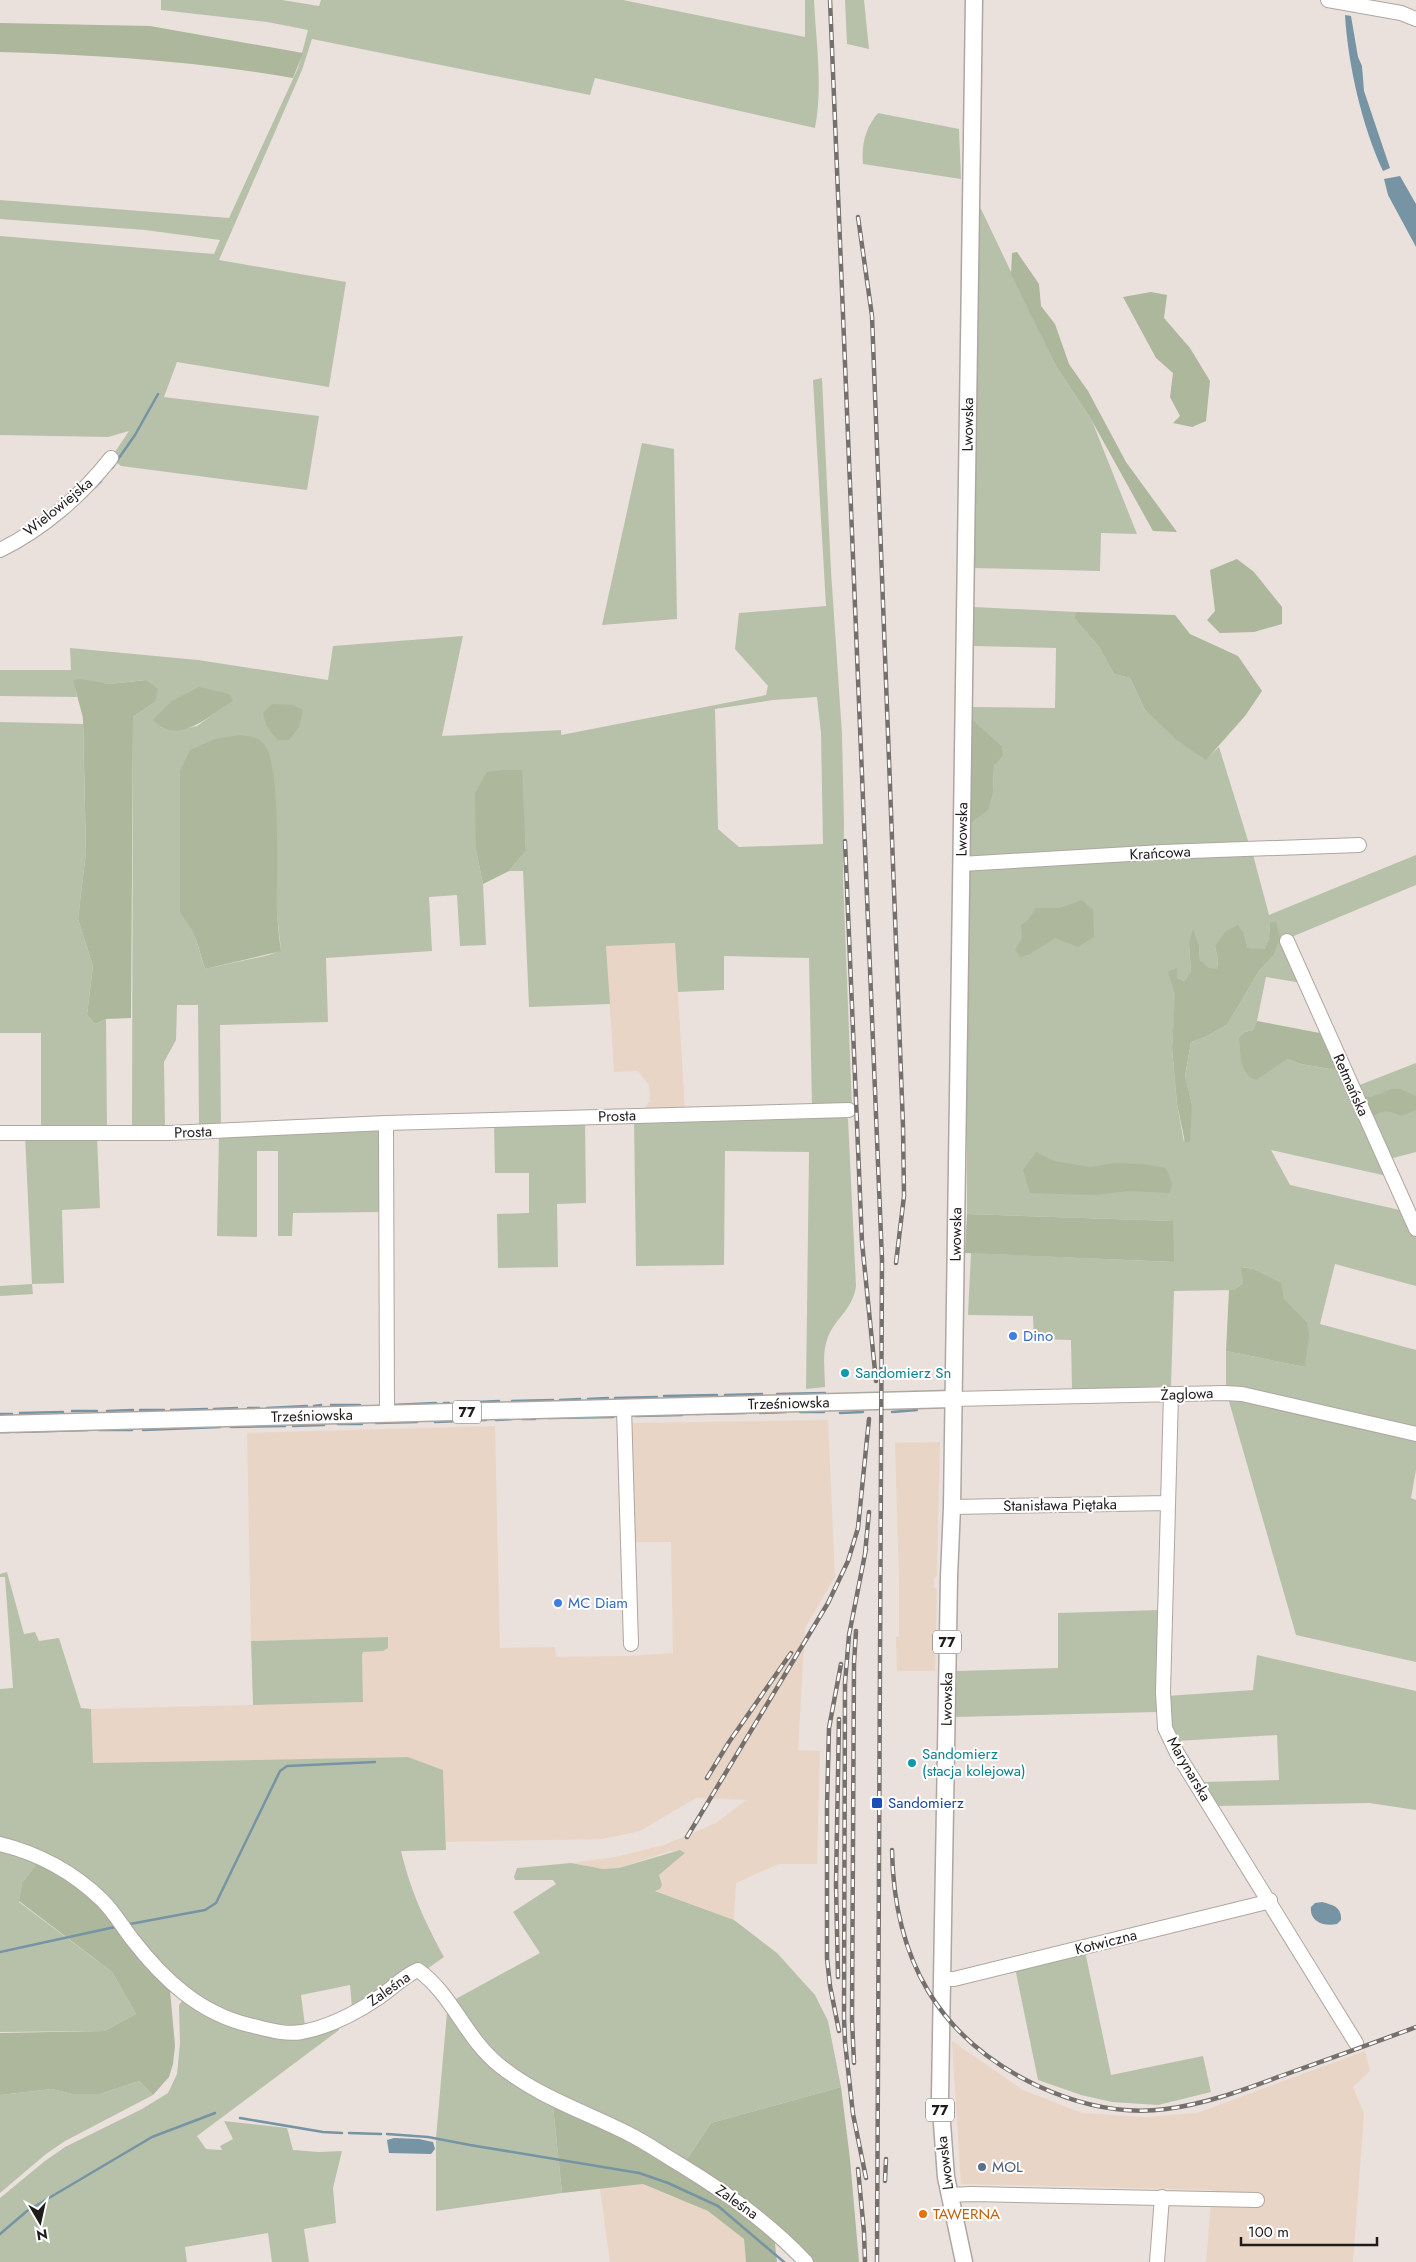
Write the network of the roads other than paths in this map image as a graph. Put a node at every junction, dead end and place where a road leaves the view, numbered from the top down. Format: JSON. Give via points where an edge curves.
{"nodes":[{"id":1,"x":974,"y":0,"type":"edge"},
{"id":2,"x":1328,"y":0,"type":"edge"},
{"id":3,"x":1416,"y":19,"type":"edge"},
{"id":4,"x":111,"y":458,"type":"dead end"},
{"id":5,"x":0,"y":550,"type":"edge"},
{"id":6,"x":1359,"y":845,"type":"dead end"},
{"id":7,"x":961,"y":864,"type":"junction"},
{"id":8,"x":1287,"y":941,"type":"dead end"},
{"id":9,"x":849,"y":1110,"type":"dead end"},
{"id":10,"x":386,"y":1123,"type":"junction"},
{"id":11,"x":0,"y":1133,"type":"edge"},
{"id":12,"x":1416,"y":1229,"type":"edge"},
{"id":13,"x":1171,"y":1394,"type":"junction"},
{"id":14,"x":953,"y":1399,"type":"junction"},
{"id":15,"x":624,"y":1408,"type":"junction"},
{"id":16,"x":387,"y":1414,"type":"junction"},
{"id":17,"x":0,"y":1424,"type":"edge"},
{"id":18,"x":1416,"y":1434,"type":"edge"},
{"id":19,"x":1168,"y":1503,"type":"junction"},
{"id":20,"x":952,"y":1507,"type":"junction"},
{"id":21,"x":631,"y":1644,"type":"dead end"},
{"id":22,"x":0,"y":1844,"type":"edge"},
{"id":23,"x":1270,"y":1900,"type":"junction"},
{"id":24,"x":942,"y":1979,"type":"junction"},
{"id":25,"x":1356,"y":2043,"type":"dead end"},
{"id":26,"x":949,"y":2195,"type":"junction"},
{"id":27,"x":1162,"y":2198,"type":"junction"},
{"id":28,"x":1257,"y":2200,"type":"dead end"},
{"id":29,"x":806,"y":2262,"type":"edge"},
{"id":30,"x":964,"y":2262,"type":"edge"},
{"id":31,"x":1157,"y":2262,"type":"edge"}],
"edges":[{"from":1,"to":7,"type":"main road","name":"Lwowska"},
{"from":2,"to":3,"type":"street","via":[[1401,13]]},
{"from":4,"to":5,"type":"street","name":"Wielowiejska","via":[[74,499]]},
{"from":6,"to":7,"type":"street","name":"Krańcowa"},
{"from":7,"to":14,"type":"main road","name":"Lwowska"},
{"from":8,"to":12,"type":"street","name":"Retmańska"},
{"from":9,"to":10,"type":"street","name":"Prosta"},
{"from":10,"to":11,"type":"street","name":"Prosta","via":[[169,1133]]},
{"from":10,"to":16,"type":"street"},
{"from":13,"to":14,"type":"street","name":"Żaglowa"},
{"from":13,"to":18,"type":"street","name":"Żaglowa","via":[[1242,1394]]},
{"from":13,"to":19,"type":"street","name":"Marynarska"},
{"from":14,"to":15,"type":"main road","name":"Trześniowska","number":"77"},
{"from":14,"to":20,"type":"main road","name":"Lwowska","number":"77"},
{"from":15,"to":16,"type":"main road","name":"Trześniowska","number":"77"},
{"from":15,"to":21,"type":"street"},
{"from":16,"to":17,"type":"main road","name":"Trześniowska","number":"77"},
{"from":19,"to":20,"type":"street","name":"Stanisława Piętaka"},
{"from":19,"to":23,"type":"street","name":"Marynarska","via":[[1165,1728],[1177,1753]]},
{"from":20,"to":24,"type":"main road","name":"Lwowska","number":"77","via":[[948,1577]]},
{"from":22,"to":29,"type":"street","name":"Zaleśna","via":[[50,1862],[91,1890],[179,1990],[210,2011],[245,2024],[287,2033],[319,2027],[357,2011],[418,1970],[431,1979],[468,2030],[498,2064],[560,2104],[629,2134],[740,2203]]},
{"from":23,"to":24,"type":"street","name":"Kotwiczna","via":[[954,1979]]},
{"from":23,"to":25,"type":"street","name":"Marynarska"},
{"from":24,"to":26,"type":"main road","name":"Lwowska","number":"77","via":[[940,2103]]},
{"from":26,"to":27,"type":"street"},
{"from":26,"to":30,"type":"main road","name":"Lwowska","number":"77"},
{"from":27,"to":28,"type":"street"},
{"from":27,"to":31,"type":"street"}]}
